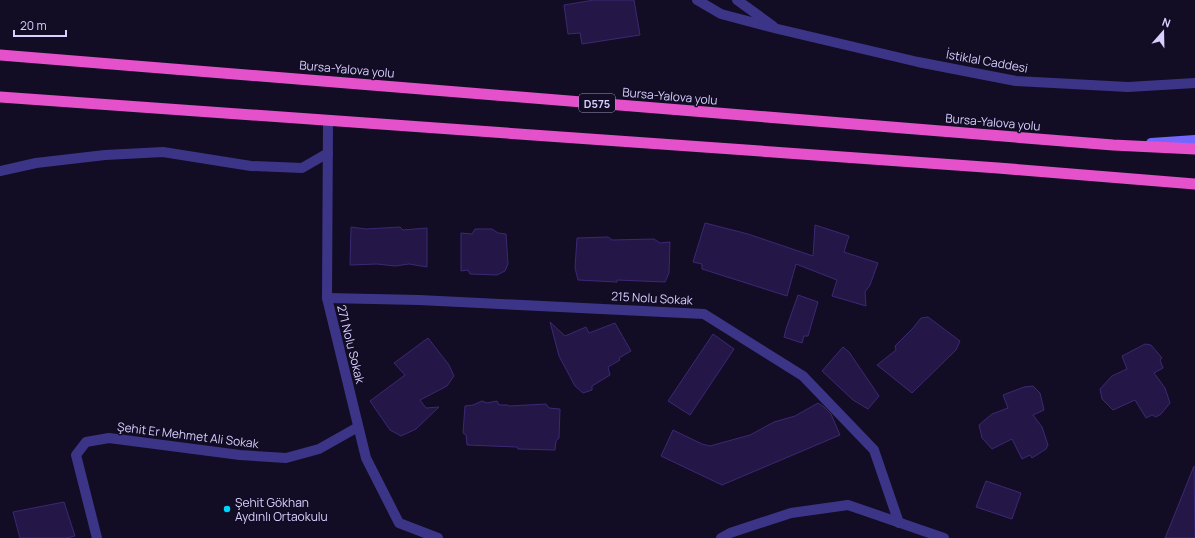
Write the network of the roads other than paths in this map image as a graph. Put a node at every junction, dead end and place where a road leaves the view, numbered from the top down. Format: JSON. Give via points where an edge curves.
{"nodes":[{"id":1,"x":697,"y":0,"type":"edge"},
{"id":2,"x":737,"y":0,"type":"edge"},
{"id":3,"x":778,"y":29,"type":"junction"},
{"id":4,"x":0,"y":55,"type":"edge"},
{"id":5,"x":1195,"y":83,"type":"edge"},
{"id":6,"x":0,"y":97,"type":"edge"},
{"id":7,"x":328,"y":120,"type":"junction"},
{"id":8,"x":1195,"y":140,"type":"edge"},
{"id":9,"x":1113,"y":145,"type":"junction"},
{"id":10,"x":1195,"y":149,"type":"edge"},
{"id":11,"x":328,"y":152,"type":"junction"},
{"id":12,"x":0,"y":172,"type":"edge"},
{"id":13,"x":1195,"y":184,"type":"edge"},
{"id":14,"x":327,"y":298,"type":"junction"},
{"id":15,"x":358,"y":427,"type":"junction"},
{"id":16,"x":899,"y":523,"type":"junction"},
{"id":17,"x":97,"y":538,"type":"edge"},
{"id":18,"x":438,"y":538,"type":"edge"},
{"id":19,"x":721,"y":538,"type":"edge"},
{"id":20,"x":944,"y":538,"type":"edge"}],
"edges":[{"from":1,"to":3,"type":"street","name":"İstiklal Caddesi","via":[[720,14]]},
{"from":2,"to":3,"type":"street"},
{"from":3,"to":5,"type":"street","name":"İstiklal Caddesi","via":[[918,62],[1016,81],[1128,87]]},
{"from":4,"to":9,"type":"highway","name":"Bursa-Yalova yolu","number":"D575"},
{"from":6,"to":7,"type":"highway"},
{"from":7,"to":11,"type":"street","name":"271 Nolu Sokak"},
{"from":7,"to":13,"type":"highway"},
{"from":8,"to":9,"type":"main road"},
{"from":9,"to":10,"type":"highway","name":"Bursa-Yalova yolu","number":"D575"},
{"from":11,"to":12,"type":"street","via":[[302,168],[251,166],[163,152],[105,155],[36,163]]},
{"from":11,"to":14,"type":"street","name":"271 Nolu Sokak"},
{"from":14,"to":15,"type":"street","name":"271 Nolu Sokak"},
{"from":14,"to":16,"type":"street","name":"215 Nolu Sokak","via":[[704,314],[803,376],[874,450]]},
{"from":15,"to":17,"type":"street","name":"Şehit Er Mehmet Ali Sokak","via":[[319,449],[286,458],[240,455],[109,438],[86,442],[76,455]]},
{"from":15,"to":18,"type":"street","name":"271 Nolu Sokak","via":[[366,458],[399,523]]},
{"from":16,"to":19,"type":"street","via":[[848,505],[791,513]]},
{"from":16,"to":20,"type":"street"}]}
